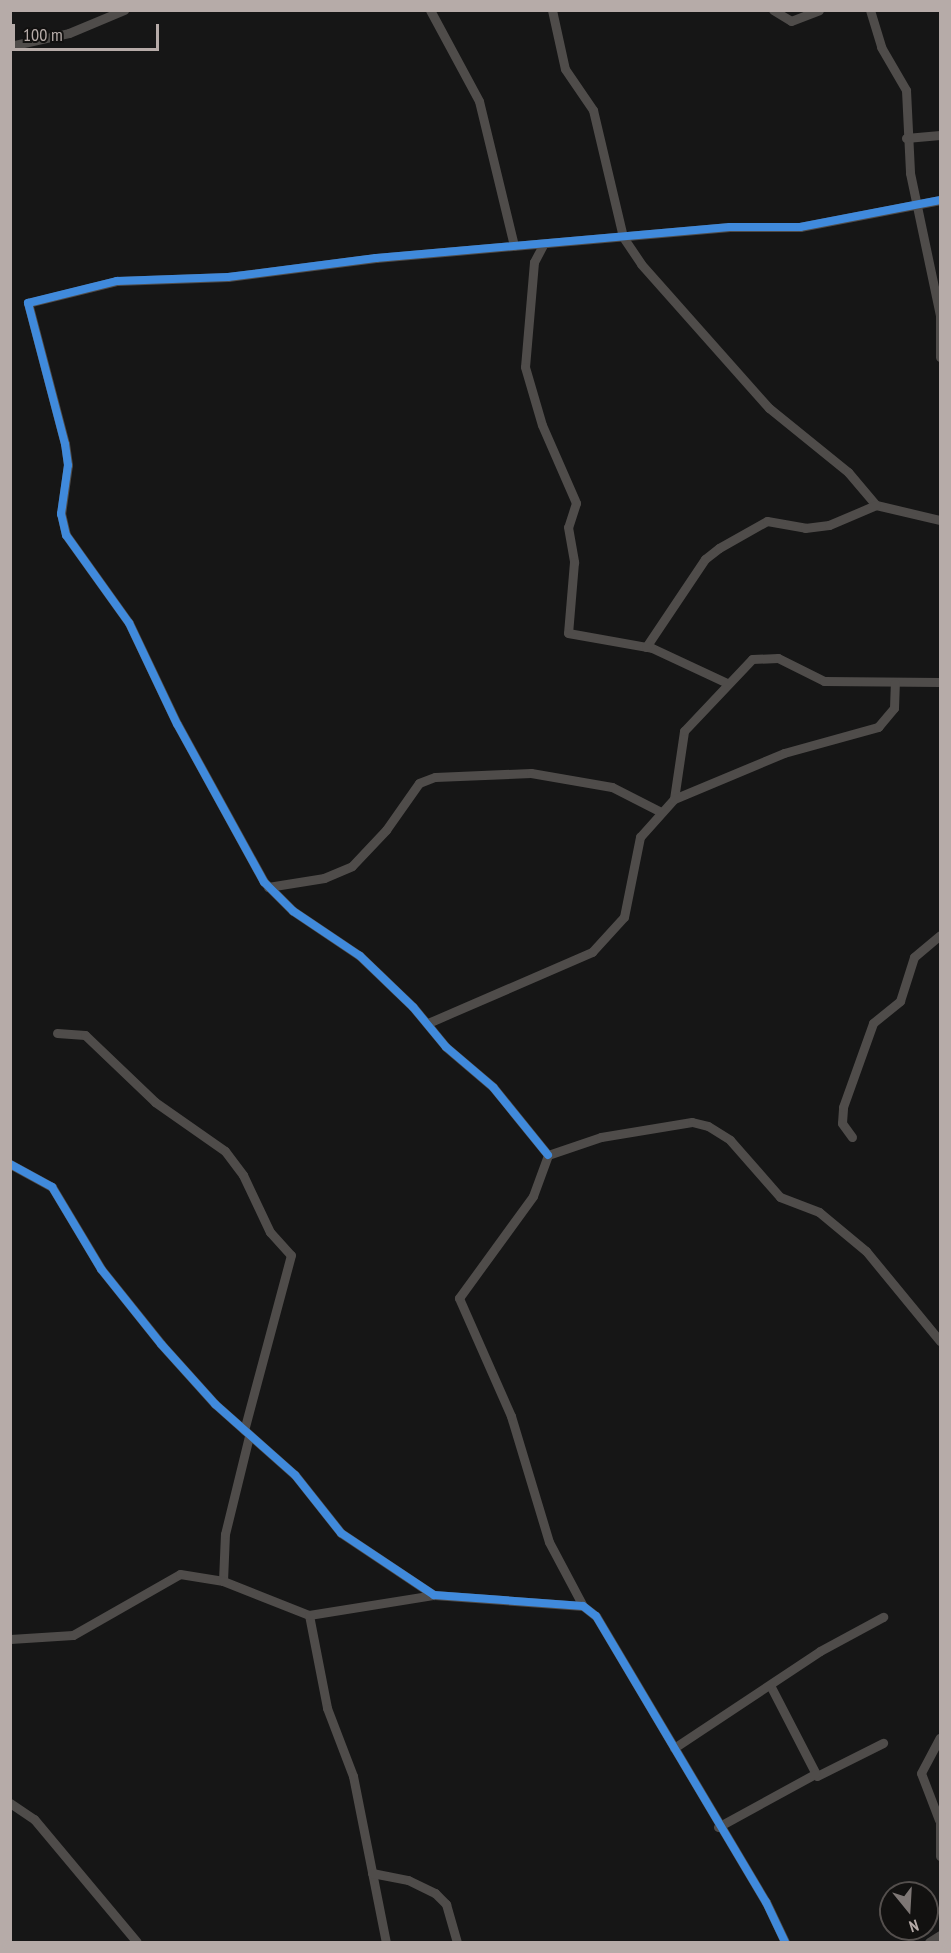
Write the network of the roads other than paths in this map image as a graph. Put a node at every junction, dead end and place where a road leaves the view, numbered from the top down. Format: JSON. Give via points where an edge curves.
{"nodes":[{"id":1,"x":124,"y":10,"type":"edge"},
{"id":2,"x":430,"y":10,"type":"edge"},
{"id":3,"x":552,"y":10,"type":"edge"},
{"id":4,"x":773,"y":10,"type":"edge"},
{"id":5,"x":819,"y":10,"type":"edge"},
{"id":6,"x":870,"y":10,"type":"edge"},
{"id":7,"x":10,"y":46,"type":"edge"},
{"id":8,"x":940,"y":135,"type":"edge"},
{"id":9,"x":906,"y":138,"type":"junction"},
{"id":10,"x":940,"y":200,"type":"edge"},
{"id":11,"x":915,"y":206,"type":"junction"},
{"id":12,"x":623,"y":237,"type":"junction"},
{"id":13,"x":543,"y":245,"type":"junction"},
{"id":14,"x":514,"y":246,"type":"junction"},
{"id":15,"x":940,"y":357,"type":"edge"},
{"id":16,"x":876,"y":505,"type":"junction"},
{"id":17,"x":940,"y":520,"type":"edge"},
{"id":18,"x":646,"y":647,"type":"junction"},
{"id":19,"x":725,"y":682,"type":"junction"},
{"id":20,"x":940,"y":682,"type":"edge"},
{"id":21,"x":896,"y":683,"type":"junction"},
{"id":22,"x":674,"y":799,"type":"junction"},
{"id":23,"x":661,"y":812,"type":"junction"},
{"id":24,"x":268,"y":887,"type":"junction"},
{"id":25,"x":940,"y":935,"type":"edge"},
{"id":26,"x":428,"y":1023,"type":"junction"},
{"id":27,"x":57,"y":1033,"type":"dead end"},
{"id":28,"x":852,"y":1137,"type":"dead end"},
{"id":29,"x":548,"y":1155,"type":"junction"},
{"id":30,"x":10,"y":1164,"type":"edge"},
{"id":31,"x":940,"y":1341,"type":"edge"},
{"id":32,"x":247,"y":1433,"type":"junction"},
{"id":33,"x":223,"y":1581,"type":"junction"},
{"id":34,"x":434,"y":1595,"type":"junction"},
{"id":35,"x":583,"y":1606,"type":"junction"},
{"id":36,"x":309,"y":1615,"type":"junction"},
{"id":37,"x":883,"y":1617,"type":"dead end"},
{"id":38,"x":10,"y":1639,"type":"edge"},
{"id":39,"x":770,"y":1685,"type":"junction"},
{"id":40,"x":940,"y":1738,"type":"edge"},
{"id":41,"x":884,"y":1743,"type":"dead end"},
{"id":42,"x":674,"y":1748,"type":"junction"},
{"id":43,"x":815,"y":1774,"type":"junction"},
{"id":44,"x":10,"y":1803,"type":"edge"},
{"id":45,"x":940,"y":1819,"type":"edge"},
{"id":46,"x":718,"y":1827,"type":"junction"},
{"id":47,"x":940,"y":1856,"type":"edge"},
{"id":48,"x":372,"y":1873,"type":"junction"},
{"id":49,"x":940,"y":1935,"type":"edge"},
{"id":50,"x":138,"y":1942,"type":"edge"},
{"id":51,"x":386,"y":1942,"type":"edge"},
{"id":52,"x":457,"y":1942,"type":"edge"},
{"id":53,"x":785,"y":1942,"type":"edge"},
{"id":54,"x":929,"y":1942,"type":"edge"}],
"edges":[{"from":1,"to":7,"type":"street","via":[[69,33]]},
{"from":2,"to":14,"type":"street","via":[[479,101]]},
{"from":3,"to":12,"type":"street","via":[[566,69],[592,110]]},
{"from":4,"to":5,"type":"street","via":[[791,21]]},
{"from":6,"to":9,"type":"street","via":[[881,47],[904,85]]},
{"from":8,"to":9,"type":"street"},
{"from":9,"to":11,"type":"street"},
{"from":10,"to":11,"type":"street"},
{"from":11,"to":12,"type":"street","via":[[800,227],[750,225]]},
{"from":11,"to":15,"type":"street","via":[[940,315]]},
{"from":12,"to":13,"type":"street"},
{"from":12,"to":16,"type":"street","via":[[693,319],[702,339],[791,429],[848,472]]},
{"from":13,"to":14,"type":"street"},
{"from":13,"to":18,"type":"street","via":[[534,262],[525,367],[542,425],[576,503],[568,527],[574,562],[566,628],[573,637]]},
{"from":14,"to":24,"type":"street","via":[[228,277],[117,281],[28,303],[65,444],[68,465],[61,514],[66,535],[129,623],[177,724]]},
{"from":16,"to":17,"type":"street"},
{"from":16,"to":18,"type":"street","via":[[829,525],[805,528],[767,521],[718,548],[705,559]]},
{"from":18,"to":19,"type":"street"},
{"from":19,"to":21,"type":"street","via":[[746,662],[768,656],[819,680]]},
{"from":19,"to":22,"type":"street","via":[[684,731]]},
{"from":20,"to":21,"type":"street"},
{"from":21,"to":22,"type":"street","via":[[894,708],[878,727],[783,753]]},
{"from":22,"to":23,"type":"street"},
{"from":23,"to":24,"type":"street","via":[[612,787],[531,773],[443,776],[419,783],[386,830],[352,866],[324,879]]},
{"from":23,"to":26,"type":"street","via":[[640,837],[627,908],[603,944]]},
{"from":24,"to":26,"type":"street","via":[[360,956]]},
{"from":25,"to":28,"type":"street","via":[[914,957],[900,1001],[873,1023],[843,1107],[843,1123]]},
{"from":26,"to":29,"type":"street","via":[[456,1057],[493,1087]]},
{"from":27,"to":32,"type":"street","via":[[85,1035],[113,1056],[146,1095],[225,1150],[243,1175],[270,1232],[291,1255]]},
{"from":29,"to":31,"type":"street","via":[[602,1137],[692,1122],[708,1126],[730,1140],[780,1197],[819,1212],[866,1251]]},
{"from":29,"to":35,"type":"street","via":[[533,1197],[459,1298],[511,1416],[549,1542]]},
{"from":30,"to":32,"type":"street","via":[[52,1187],[100,1269],[198,1386]]},
{"from":32,"to":33,"type":"street","via":[[225,1534]]},
{"from":32,"to":34,"type":"street","via":[[295,1475],[341,1533]]},
{"from":33,"to":36,"type":"street"},
{"from":33,"to":38,"type":"street","via":[[180,1574],[74,1635]]},
{"from":34,"to":35,"type":"street"},
{"from":34,"to":36,"type":"street"},
{"from":35,"to":42,"type":"street","via":[[596,1616]]},
{"from":36,"to":48,"type":"street","via":[[327,1708],[353,1776]]},
{"from":37,"to":39,"type":"street"},
{"from":39,"to":42,"type":"street"},
{"from":39,"to":43,"type":"street"},
{"from":40,"to":45,"type":"street","via":[[931,1747],[921,1773]]},
{"from":41,"to":43,"type":"street","via":[[825,1776]]},
{"from":42,"to":46,"type":"street"},
{"from":43,"to":46,"type":"street"},
{"from":44,"to":50,"type":"street","via":[[34,1819]]},
{"from":45,"to":47,"type":"street"},
{"from":46,"to":53,"type":"street"},
{"from":48,"to":51,"type":"street"},
{"from":48,"to":52,"type":"street","via":[[408,1880],[435,1893],[446,1904]]},
{"from":49,"to":54,"type":"street"}]}
